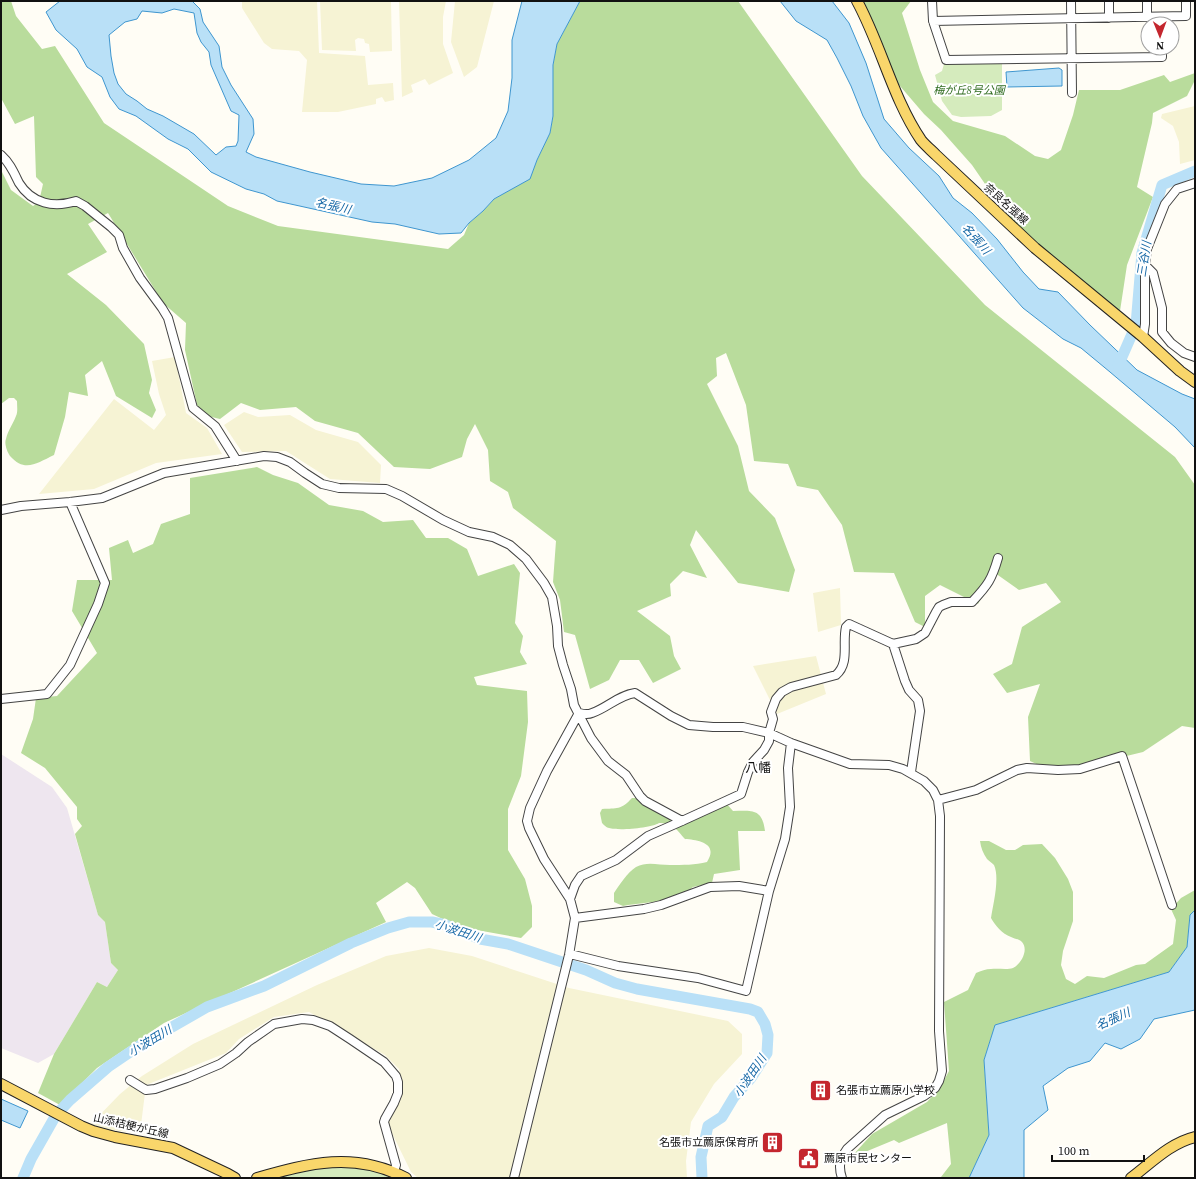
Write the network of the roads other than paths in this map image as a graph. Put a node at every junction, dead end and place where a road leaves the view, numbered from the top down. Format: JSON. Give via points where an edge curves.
{"nodes":[{"id":1,"x":857,"y":1,"type":"edge"},
{"id":2,"x":932,"y":1,"type":"edge"},
{"id":3,"x":1071,"y":1,"type":"edge"},
{"id":4,"x":1109,"y":1,"type":"edge"},
{"id":5,"x":1147,"y":1,"type":"edge"},
{"id":6,"x":1186,"y":1,"type":"edge"},
{"id":7,"x":1147,"y":16,"type":"edge"},
{"id":8,"x":1140,"y":17,"type":"edge"},
{"id":9,"x":1180,"y":17,"type":"edge"},
{"id":10,"x":1071,"y":18,"type":"junction"},
{"id":11,"x":1109,"y":18,"type":"junction"},
{"id":12,"x":932,"y":21,"type":"junction"},
{"id":13,"x":1162,"y":56,"type":"edge"},
{"id":14,"x":1072,"y":59,"type":"junction"},
{"id":15,"x":1072,"y":93,"type":"dead end"},
{"id":16,"x":1,"y":155,"type":"edge"},
{"id":17,"x":1195,"y":183,"type":"edge"},
{"id":18,"x":1145,"y":265,"type":"junction"},
{"id":19,"x":1141,"y":335,"type":"junction"},
{"id":20,"x":1195,"y":358,"type":"edge"},
{"id":21,"x":1195,"y":382,"type":"edge"},
{"id":22,"x":237,"y":461,"type":"junction"},
{"id":23,"x":70,"y":502,"type":"junction"},
{"id":24,"x":1,"y":510,"type":"edge"},
{"id":25,"x":998,"y":558,"type":"dead end"},
{"id":26,"x":893,"y":644,"type":"junction"},
{"id":27,"x":1,"y":699,"type":"edge"},
{"id":28,"x":579,"y":713,"type":"junction"},
{"id":29,"x":769,"y":733,"type":"junction"},
{"id":30,"x":791,"y":743,"type":"junction"},
{"id":31,"x":911,"y":772,"type":"junction"},
{"id":32,"x":938,"y":800,"type":"junction"},
{"id":33,"x":682,"y":821,"type":"junction"},
{"id":34,"x":769,"y":891,"type":"junction"},
{"id":35,"x":570,"y":899,"type":"junction"},
{"id":36,"x":1172,"y":905,"type":"dead end"},
{"id":37,"x":575,"y":918,"type":"junction"},
{"id":38,"x":570,"y":955,"type":"junction"},
{"id":39,"x":130,"y":1080,"type":"dead end"},
{"id":40,"x":1,"y":1084,"type":"edge"},
{"id":41,"x":1195,"y":1137,"type":"edge"},
{"id":42,"x":394,"y":1172,"type":"junction"},
{"id":43,"x":234,"y":1178,"type":"edge"},
{"id":44,"x":257,"y":1178,"type":"edge"},
{"id":45,"x":406,"y":1178,"type":"edge"},
{"id":46,"x":514,"y":1178,"type":"edge"},
{"id":47,"x":842,"y":1178,"type":"edge"},
{"id":48,"x":1131,"y":1178,"type":"edge"}],
"edges":[{"from":1,"to":19,"type":"main road","name":"奈良名張線","via":[[874,35],[900,100],[922,141],[1035,248]]},
{"from":2,"to":12,"type":"street"},
{"from":3,"to":10,"type":"street"},
{"from":4,"to":11,"type":"street"},
{"from":5,"to":7,"type":"street"},
{"from":6,"to":9,"type":"street","via":[[1186,16]]},
{"from":8,"to":11,"type":"street"},
{"from":10,"to":11,"type":"street"},
{"from":10,"to":12,"type":"street"},
{"from":10,"to":14,"type":"street"},
{"from":12,"to":14,"type":"street","via":[[946,60]]},
{"from":13,"to":14,"type":"street"},
{"from":14,"to":15,"type":"street"},
{"from":16,"to":22,"type":"street","via":[[22,187],[35,200],[54,205],[76,201],[118,235],[140,278],[169,322],[193,408],[215,426]]},
{"from":17,"to":18,"type":"street","via":[[1177,189],[1165,204],[1147,249]]},
{"from":18,"to":19,"type":"street","via":[[1145,324]]},
{"from":18,"to":20,"type":"street","via":[[1154,272],[1162,308],[1162,332],[1171,343]]},
{"from":19,"to":21,"type":"main road","name":"奈良名張線"},
{"from":22,"to":23,"type":"street","via":[[164,473],[102,498]]},
{"from":22,"to":28,"type":"street","via":[[264,456],[277,457],[290,462],[322,484],[339,488],[386,490],[469,532],[494,537],[510,545],[526,559],[552,597],[558,646],[574,705]]},
{"from":23,"to":24,"type":"street"},
{"from":23,"to":27,"type":"street","via":[[105,583],[98,604],[70,665],[47,694]]},
{"from":25,"to":26,"type":"street","via":[[987,586],[972,602],[951,602],[939,607],[925,633],[916,639]]},
{"from":26,"to":29,"type":"street","via":[[849,624],[845,631],[842,670],[836,675],[791,686],[782,692],[773,705]]},
{"from":26,"to":31,"type":"street","via":[[905,681],[918,700],[920,711]]},
{"from":28,"to":29,"type":"street","via":[[590,714],[617,699],[635,693],[689,725],[743,726]]},
{"from":28,"to":33,"type":"street","via":[[608,761],[626,775],[640,796]]},
{"from":28,"to":35,"type":"street","via":[[547,771],[530,808],[527,821],[544,859]]},
{"from":29,"to":30,"type":"street"},
{"from":29,"to":33,"type":"street","via":[[769,740],[753,762],[741,794]]},
{"from":30,"to":31,"type":"street","via":[[850,764],[889,765]]},
{"from":30,"to":34,"type":"street","via":[[788,768],[790,807],[785,839]]},
{"from":31,"to":32,"type":"street","via":[[929,785]]},
{"from":32,"to":36,"type":"street","via":[[976,790],[1017,770],[1080,769],[1122,756]]},
{"from":32,"to":47,"type":"street","via":[[939,1031],[942,1066],[940,1077],[931,1092],[885,1115],[847,1149],[839,1166]]},
{"from":33,"to":35,"type":"street","via":[[648,836],[616,860],[581,876]]},
{"from":34,"to":37,"type":"street","via":[[739,886],[710,887],[644,909]]},
{"from":34,"to":38,"type":"street","via":[[746,991],[698,978],[618,966]]},
{"from":35,"to":37,"type":"street"},
{"from":37,"to":38,"type":"street"},
{"from":38,"to":46,"type":"street"},
{"from":39,"to":42,"type":"street","via":[[141,1088],[150,1090],[220,1064],[274,1024],[302,1019],[319,1021],[384,1062],[396,1076],[398,1093],[384,1122],[396,1165]]},
{"from":40,"to":43,"type":"main road","name":"山添桔梗が丘線","via":[[81,1126],[104,1135],[173,1148]]},
{"from":41,"to":48,"type":"main road","via":[[1170,1148]]},
{"from":42,"to":44,"type":"main road","via":[[365,1164],[334,1161]]},
{"from":42,"to":45,"type":"main road"}]}
